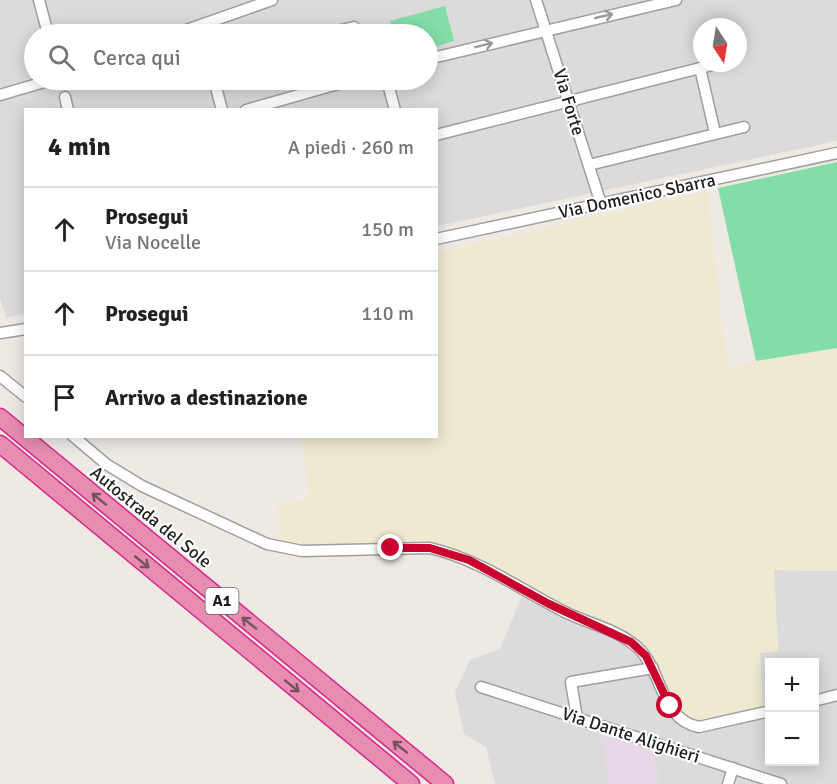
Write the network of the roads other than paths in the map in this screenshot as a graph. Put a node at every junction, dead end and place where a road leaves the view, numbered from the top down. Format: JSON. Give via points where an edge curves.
{"nodes":[{"id":1,"x":39,"y":0,"type":"edge"},
{"id":2,"x":272,"y":0,"type":"edge"},
{"id":3,"x":536,"y":0,"type":"edge"},
{"id":4,"x":676,"y":0,"type":"edge"},
{"id":5,"x":45,"y":24,"type":"edge"},
{"id":6,"x":214,"y":24,"type":"edge"},
{"id":7,"x":547,"y":29,"type":"junction"},
{"id":8,"x":438,"y":56,"type":"edge"},
{"id":9,"x":693,"y":70,"type":"edge"},
{"id":10,"x":701,"y":72,"type":"edge"},
{"id":11,"x":24,"y":88,"type":"edge"},
{"id":12,"x":217,"y":90,"type":"edge"},
{"id":13,"x":319,"y":90,"type":"edge"},
{"id":14,"x":390,"y":90,"type":"edge"},
{"id":15,"x":0,"y":95,"type":"edge"},
{"id":16,"x":65,"y":97,"type":"dead end"},
{"id":17,"x":568,"y":102,"type":"junction"},
{"id":18,"x":263,"y":107,"type":"edge"},
{"id":19,"x":68,"y":108,"type":"edge"},
{"id":20,"x":221,"y":108,"type":"edge"},
{"id":21,"x":394,"y":108,"type":"edge"},
{"id":22,"x":744,"y":127,"type":"dead end"},
{"id":23,"x":715,"y":133,"type":"junction"},
{"id":24,"x":438,"y":134,"type":"edge"},
{"id":25,"x":837,"y":153,"type":"edge"},
{"id":26,"x":589,"y":165,"type":"junction"},
{"id":27,"x":601,"y":204,"type":"junction"},
{"id":28,"x":438,"y":239,"type":"edge"},
{"id":29,"x":24,"y":328,"type":"edge"},
{"id":30,"x":0,"y":333,"type":"edge"},
{"id":31,"x":0,"y":376,"type":"edge"},
{"id":32,"x":24,"y":395,"type":"edge"},
{"id":33,"x":0,"y":417,"type":"edge"},
{"id":34,"x":24,"y":437,"type":"edge"},
{"id":35,"x":25,"y":438,"type":"edge"},
{"id":36,"x":75,"y":438,"type":"edge"},
{"id":37,"x":0,"y":444,"type":"edge"},
{"id":38,"x":653,"y":668,"type":"junction"},
{"id":39,"x":481,"y":687,"type":"dead end"},
{"id":40,"x":837,"y":695,"type":"edge"},
{"id":41,"x":819,"y":699,"type":"edge"},
{"id":42,"x":766,"y":712,"type":"edge"},
{"id":43,"x":577,"y":718,"type":"junction"},
{"id":44,"x":733,"y":768,"type":"junction"},
{"id":45,"x":411,"y":784,"type":"edge"},
{"id":46,"x":445,"y":784,"type":"edge"},
{"id":47,"x":728,"y":784,"type":"edge"},
{"id":48,"x":781,"y":784,"type":"edge"}],
"edges":[{"from":1,"to":5,"type":"street"},
{"from":2,"to":6,"type":"street"},
{"from":3,"to":7,"type":"street","name":"Via Forte"},
{"from":7,"to":4,"type":"street","one_way":true},
{"from":8,"to":7,"type":"street","one_way":true},
{"from":7,"to":17,"type":"street","name":"Via Forte"},
{"from":9,"to":17,"type":"street"},
{"from":10,"to":23,"type":"street"},
{"from":11,"to":15,"type":"street"},
{"from":12,"to":20,"type":"street"},
{"from":13,"to":18,"type":"street"},
{"from":14,"to":21,"type":"street"},
{"from":16,"to":19,"type":"street"},
{"from":17,"to":24,"type":"street"},
{"from":17,"to":26,"type":"street","name":"Via Forte"},
{"from":22,"to":23,"type":"street"},
{"from":23,"to":26,"type":"street"},
{"from":25,"to":27,"type":"street","name":"Via Domenico Sbarra"},
{"from":26,"to":27,"type":"street","name":"Via Forte"},
{"from":27,"to":28,"type":"street","name":"Via Domenico Sbarra"},
{"from":29,"to":30,"type":"street"},
{"from":31,"to":32,"type":"street"},
{"from":34,"to":33,"type":"highway","name":"Autostrada del Sole","number":"A1","one_way":true},
{"from":46,"to":35,"type":"highway","name":"Autostrada del Sole","number":"A1","one_way":true},
{"from":36,"to":38,"type":"street","via":[[106,464],[142,486],[267,544],[302,551],[430,548],[479,565],[631,642]]},
{"from":37,"to":45,"type":"highway","number":"A1","one_way":true},
{"from":38,"to":42,"type":"street","via":[[675,714],[688,725],[699,727]]},
{"from":38,"to":43,"type":"street","via":[[571,682]]},
{"from":39,"to":43,"type":"street","name":"Via Dante Alighieri"},
{"from":40,"to":41,"type":"street"},
{"from":43,"to":44,"type":"street","name":"Via Dante Alighieri"},
{"from":44,"to":47,"type":"street"},
{"from":44,"to":48,"type":"street","name":"Via Dante Alighieri"}]}
